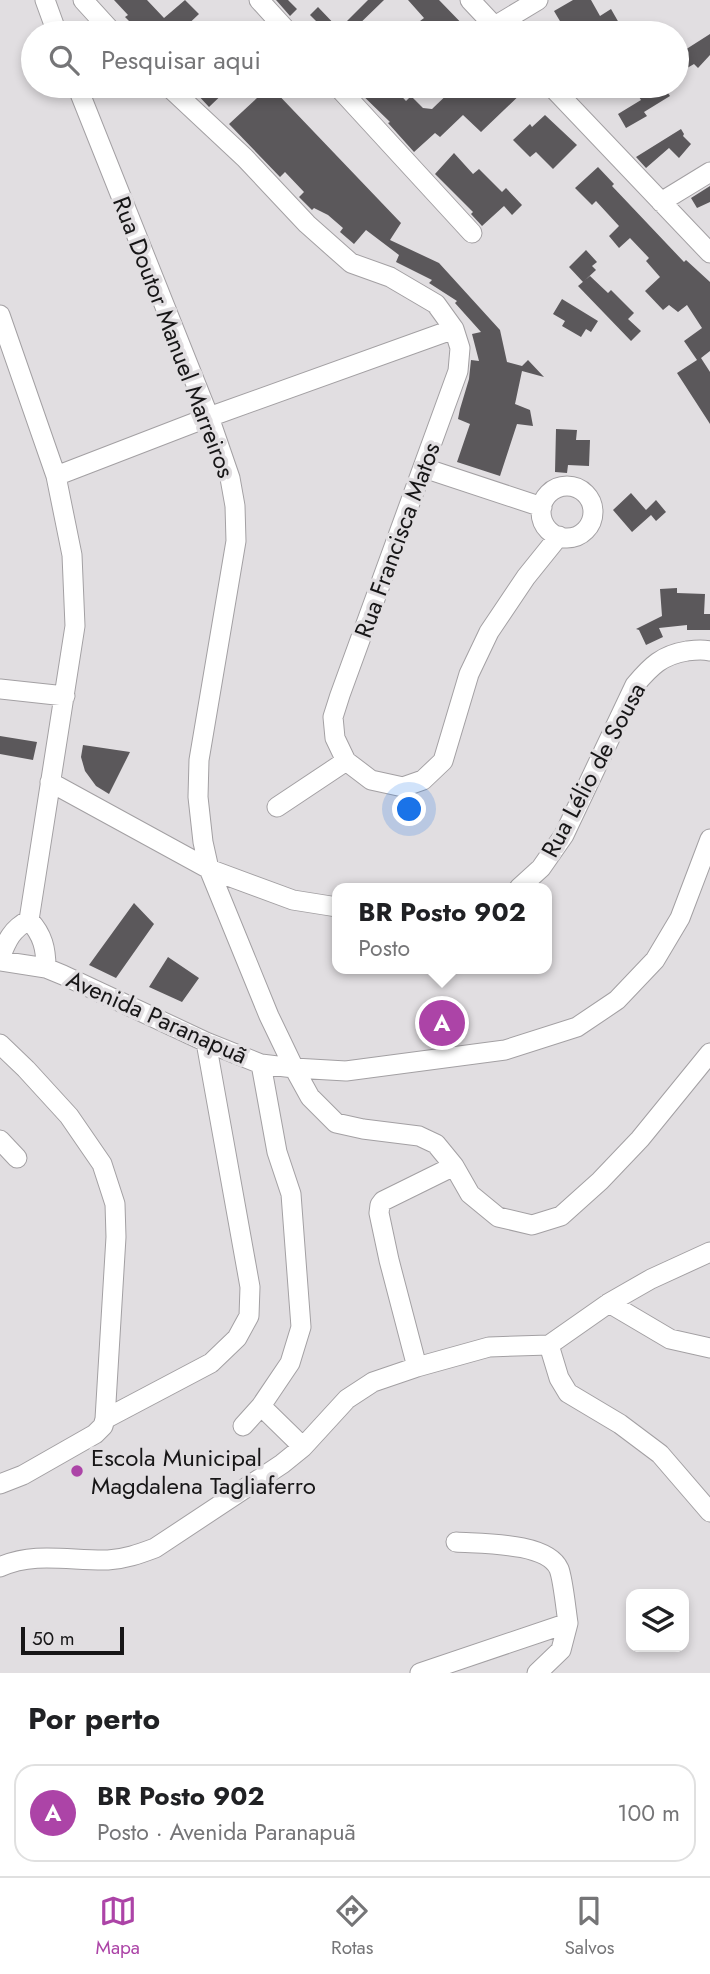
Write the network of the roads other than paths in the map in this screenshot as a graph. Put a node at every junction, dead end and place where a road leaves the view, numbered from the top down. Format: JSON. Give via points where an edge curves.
{"nodes":[{"id":1,"x":45,"y":0,"type":"edge"},
{"id":2,"x":83,"y":0,"type":"edge"},
{"id":3,"x":259,"y":0,"type":"edge"},
{"id":4,"x":470,"y":0,"type":"edge"},
{"id":5,"x":537,"y":0,"type":"edge"},
{"id":6,"x":53,"y":21,"type":"edge"},
{"id":7,"x":102,"y":21,"type":"edge"},
{"id":8,"x":278,"y":21,"type":"edge"},
{"id":9,"x":490,"y":21,"type":"edge"},
{"id":10,"x":510,"y":21,"type":"edge"},
{"id":11,"x":82,"y":98,"type":"edge"},
{"id":12,"x":181,"y":98,"type":"edge"},
{"id":13,"x":348,"y":98,"type":"edge"},
{"id":14,"x":562,"y":98,"type":"edge"},
{"id":15,"x":710,"y":172,"type":"edge"},
{"id":16,"x":661,"y":202,"type":"junction"},
{"id":17,"x":472,"y":233,"type":"dead end"},
{"id":18,"x":710,"y":253,"type":"edge"},
{"id":19,"x":0,"y":315,"type":"edge"},
{"id":20,"x":454,"y":330,"type":"junction"},
{"id":21,"x":209,"y":417,"type":"junction"},
{"id":22,"x":424,"y":468,"type":"junction"},
{"id":23,"x":56,"y":476,"type":"junction"},
{"id":24,"x":542,"y":507,"type":"junction"},
{"id":25,"x":559,"y":536,"type":"junction"},
{"id":26,"x":710,"y":651,"type":"edge"},
{"id":27,"x":0,"y":689,"type":"edge"},
{"id":28,"x":65,"y":696,"type":"junction"},
{"id":29,"x":346,"y":761,"type":"junction"},
{"id":30,"x":50,"y":782,"type":"junction"},
{"id":31,"x":277,"y":807,"type":"dead end"},
{"id":32,"x":710,"y":839,"type":"edge"},
{"id":33,"x":209,"y":869,"type":"junction"},
{"id":34,"x":524,"y":883,"type":"edge"},
{"id":35,"x":332,"y":906,"type":"edge"},
{"id":36,"x":29,"y":920,"type":"junction"},
{"id":37,"x":0,"y":959,"type":"edge"},
{"id":38,"x":46,"y":968,"type":"junction"},
{"id":39,"x":206,"y":1042,"type":"junction"},
{"id":40,"x":0,"y":1044,"type":"edge"},
{"id":41,"x":710,"y":1053,"type":"edge"},
{"id":42,"x":261,"y":1064,"type":"junction"},
{"id":43,"x":294,"y":1068,"type":"junction"},
{"id":44,"x":0,"y":1140,"type":"edge"},
{"id":45,"x":16,"y":1158,"type":"dead end"},
{"id":46,"x":454,"y":1166,"type":"junction"},
{"id":47,"x":710,"y":1252,"type":"edge"},
{"id":48,"x":609,"y":1303,"type":"junction"},
{"id":49,"x":549,"y":1345,"type":"junction"},
{"id":50,"x":710,"y":1348,"type":"edge"},
{"id":51,"x":417,"y":1367,"type":"junction"},
{"id":52,"x":261,"y":1406,"type":"junction"},
{"id":53,"x":105,"y":1419,"type":"junction"},
{"id":54,"x":243,"y":1426,"type":"dead end"},
{"id":55,"x":303,"y":1447,"type":"junction"},
{"id":56,"x":0,"y":1484,"type":"edge"},
{"id":57,"x":710,"y":1512,"type":"edge"},
{"id":58,"x":456,"y":1542,"type":"dead end"},
{"id":59,"x":0,"y":1567,"type":"edge"},
{"id":60,"x":568,"y":1623,"type":"junction"},
{"id":61,"x":420,"y":1673,"type":"edge"},
{"id":62,"x":537,"y":1673,"type":"edge"}],
"edges":[{"from":1,"to":6,"type":"street"},
{"from":2,"to":7,"type":"street"},
{"from":3,"to":8,"type":"street"},
{"from":4,"to":9,"type":"street"},
{"from":5,"to":10,"type":"street"},
{"from":11,"to":21,"type":"street","name":"Rua Doutor Manuel Marreiros"},
{"from":12,"to":20,"type":"street","name":"Rua Francisca Matos","via":[[351,263],[390,277],[436,304]]},
{"from":13,"to":17,"type":"street"},
{"from":14,"to":16,"type":"street"},
{"from":15,"to":16,"type":"street"},
{"from":16,"to":18,"type":"street"},
{"from":19,"to":23,"type":"street"},
{"from":20,"to":21,"type":"street"},
{"from":20,"to":22,"type":"street","name":"Rua Francisca Matos","via":[[460,348],[458,371]]},
{"from":21,"to":23,"type":"street"},
{"from":21,"to":33,"type":"street","name":"Rua Doutor Manuel Marreiros","via":[[230,478],[236,541],[199,760],[198,797]]},
{"from":22,"to":24,"type":"street"},
{"from":22,"to":29,"type":"street","name":"Rua Francisca Matos","via":[[333,717],[335,738]]},
{"from":23,"to":28,"type":"street","via":[[73,566],[75,626]]},
{"from":24,"to":25,"type":"street","via":[[543,521]]},
{"from":24,"to":25,"type":"street","via":[[549,494],[562,487],[583,491],[592,502],[593,517],[586,530],[573,537]]},
{"from":25,"to":29,"type":"street","via":[[489,632],[469,674],[443,761],[423,780],[403,787],[371,780]]},
{"from":26,"to":34,"type":"street","name":"Rua Lélio de Sousa","via":[[671,653],[635,685],[564,835]]},
{"from":27,"to":28,"type":"street"},
{"from":28,"to":30,"type":"street"},
{"from":29,"to":31,"type":"street"},
{"from":30,"to":33,"type":"street"},
{"from":30,"to":36,"type":"street"},
{"from":32,"to":43,"type":"street","name":"Avenida Paranapuã","via":[[680,918],[655,960],[617,1000],[577,1027],[505,1049],[345,1071]]},
{"from":33,"to":35,"type":"street","via":[[293,900]]},
{"from":33,"to":43,"type":"street","name":"Rua Doutor Manuel Marreiros"},
{"from":36,"to":37,"type":"street","via":[[11,932]]},
{"from":36,"to":38,"type":"street","via":[[40,933]]},
{"from":37,"to":38,"type":"street","name":"Avenida Paranapuã"},
{"from":38,"to":39,"type":"street","name":"Avenida Paranapuã"},
{"from":39,"to":42,"type":"street","name":"Avenida Paranapuã"},
{"from":39,"to":53,"type":"street","via":[[250,1287],[249,1316],[237,1338],[211,1363]]},
{"from":40,"to":53,"type":"street","via":[[69,1116],[102,1164],[115,1205]]},
{"from":41,"to":46,"type":"street","name":"Rua Doutor Manuel Marreiros","via":[[639,1139],[561,1216],[532,1224],[498,1217],[470,1194]]},
{"from":42,"to":43,"type":"street","name":"Avenida Paranapuã"},
{"from":42,"to":52,"type":"street","via":[[277,1152],[291,1194],[301,1327],[290,1363]]},
{"from":43,"to":46,"type":"street","name":"Rua Doutor Manuel Marreiros","via":[[310,1097],[336,1124],[419,1136],[436,1144]]},
{"from":44,"to":45,"type":"street"},
{"from":46,"to":51,"type":"street","via":[[380,1205]]},
{"from":47,"to":48,"type":"street"},
{"from":48,"to":49,"type":"street"},
{"from":48,"to":50,"type":"street","via":[[670,1339]]},
{"from":49,"to":51,"type":"street","via":[[489,1347]]},
{"from":49,"to":57,"type":"street","via":[[568,1393],[660,1454]]},
{"from":51,"to":55,"type":"street","via":[[373,1382],[347,1399]]},
{"from":52,"to":54,"type":"street"},
{"from":52,"to":55,"type":"street"},
{"from":53,"to":56,"type":"street","via":[[95,1434]]},
{"from":55,"to":59,"type":"street","via":[[155,1549],[108,1560],[31,1557]]},
{"from":58,"to":60,"type":"street","via":[[545,1554],[558,1568]]},
{"from":60,"to":61,"type":"street"},
{"from":60,"to":62,"type":"street","via":[[561,1650]]}]}
